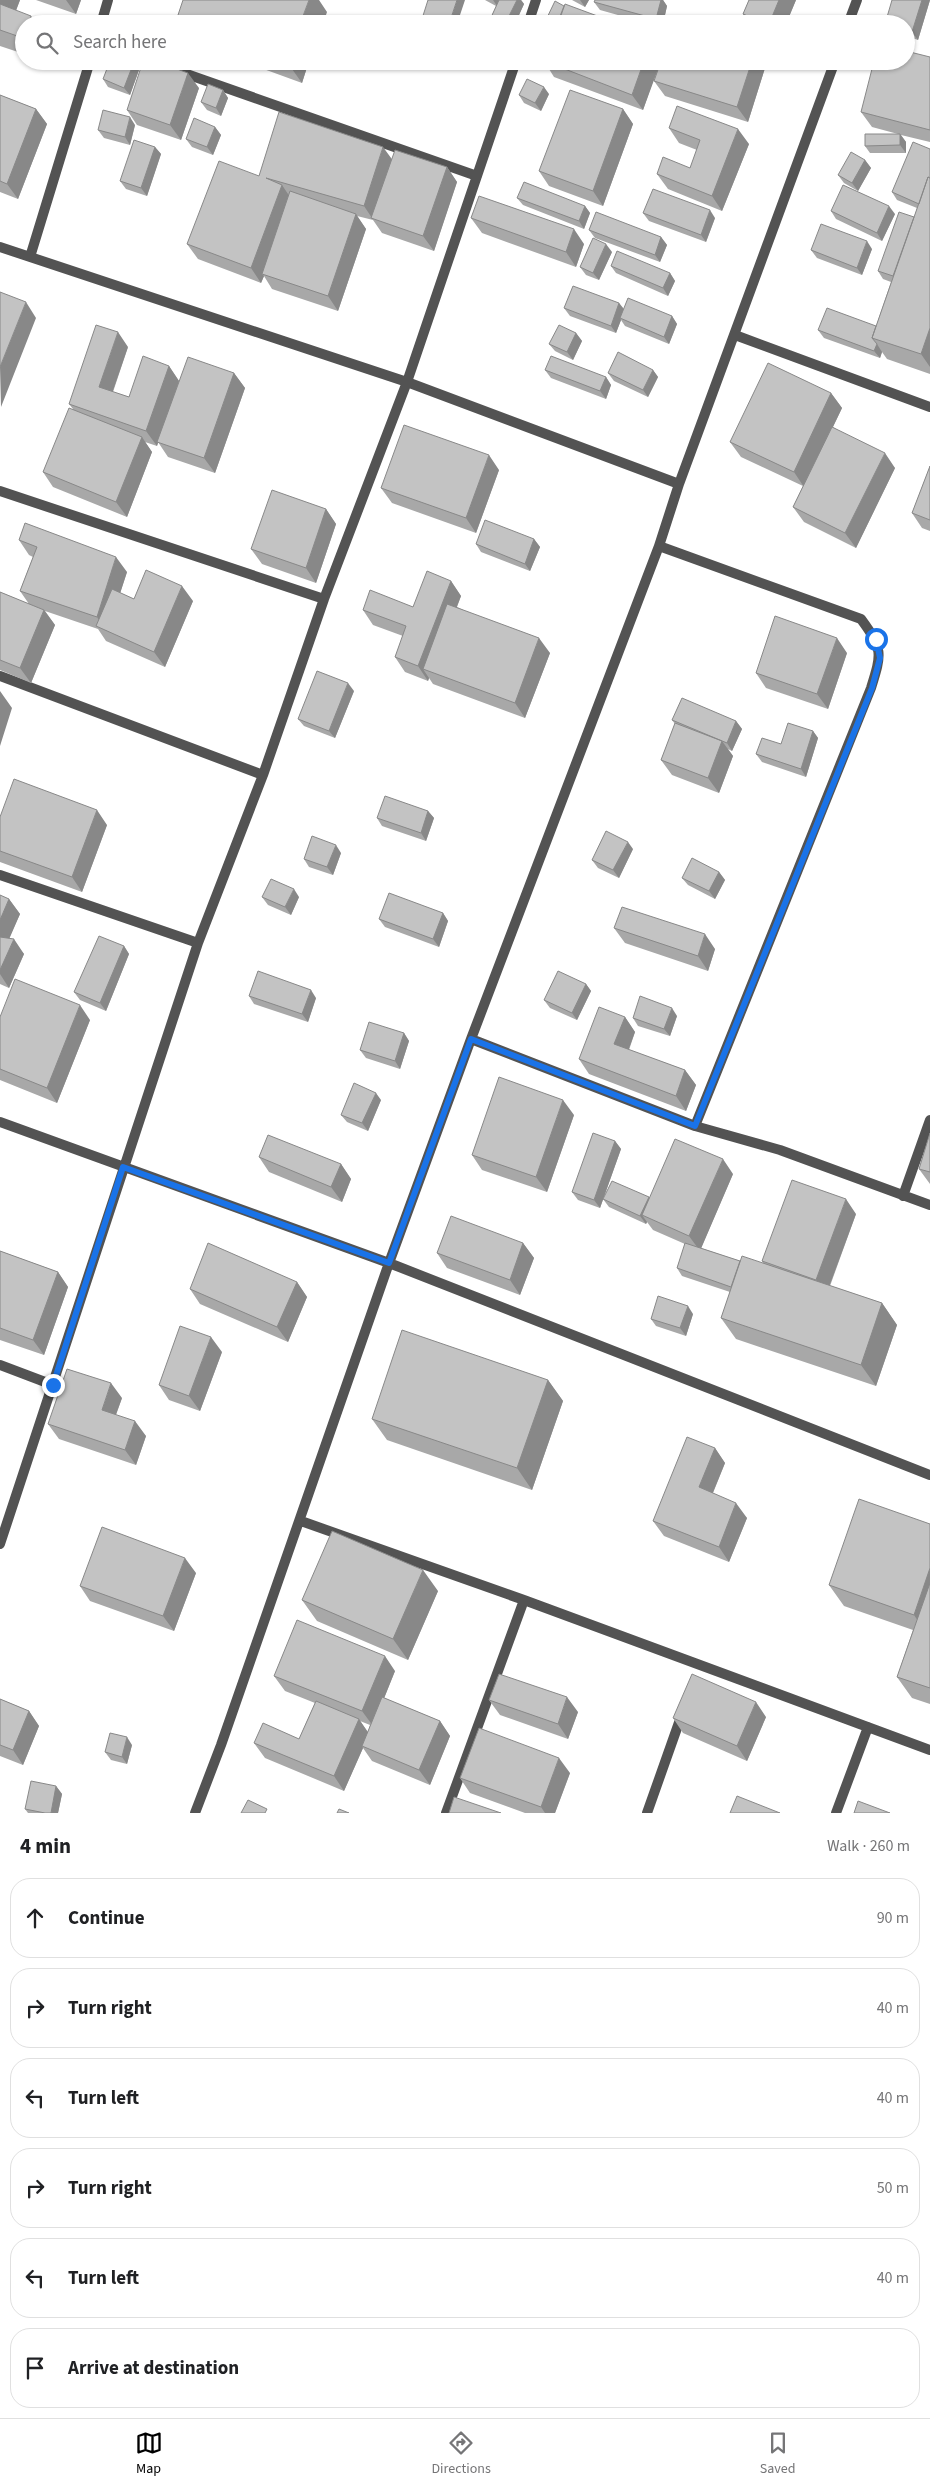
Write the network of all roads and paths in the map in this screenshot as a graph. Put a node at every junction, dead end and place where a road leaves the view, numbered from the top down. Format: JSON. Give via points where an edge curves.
{"nodes":[{"id":1,"x":108,"y":0,"type":"edge"},
{"id":2,"x":536,"y":0,"type":"edge"},
{"id":3,"x":857,"y":0,"type":"edge"},
{"id":4,"x":104,"y":15,"type":"edge"},
{"id":5,"x":531,"y":15,"type":"edge"},
{"id":6,"x":851,"y":15,"type":"edge"},
{"id":7,"x":87,"y":70,"type":"edge"},
{"id":8,"x":175,"y":70,"type":"edge"},
{"id":9,"x":513,"y":70,"type":"edge"},
{"id":10,"x":832,"y":70,"type":"edge"},
{"id":11,"x":477,"y":176,"type":"junction"},
{"id":12,"x":0,"y":247,"type":"edge"},
{"id":13,"x":30,"y":257,"type":"junction"},
{"id":14,"x":735,"y":335,"type":"junction"},
{"id":15,"x":407,"y":382,"type":"junction"},
{"id":16,"x":930,"y":407,"type":"edge"},
{"id":17,"x":679,"y":484,"type":"junction"},
{"id":18,"x":0,"y":491,"type":"edge"},
{"id":19,"x":659,"y":546,"type":"junction"},
{"id":20,"x":324,"y":599,"type":"junction"},
{"id":21,"x":0,"y":676,"type":"edge"},
{"id":22,"x":263,"y":775,"type":"junction"},
{"id":23,"x":0,"y":875,"type":"edge"},
{"id":24,"x":198,"y":943,"type":"junction"},
{"id":25,"x":471,"y":1039,"type":"junction"},
{"id":26,"x":930,"y":1120,"type":"edge"},
{"id":27,"x":0,"y":1122,"type":"edge"},
{"id":28,"x":695,"y":1126,"type":"junction"},
{"id":29,"x":123,"y":1167,"type":"junction"},
{"id":30,"x":903,"y":1196,"type":"junction"},
{"id":31,"x":930,"y":1205,"type":"edge"},
{"id":32,"x":389,"y":1263,"type":"junction"},
{"id":33,"x":0,"y":1364,"type":"edge"},
{"id":34,"x":53,"y":1385,"type":"junction"},
{"id":35,"x":930,"y":1475,"type":"edge"},
{"id":36,"x":301,"y":1521,"type":"junction"},
{"id":37,"x":0,"y":1544,"type":"edge"},
{"id":38,"x":524,"y":1600,"type":"junction"},
{"id":39,"x":686,"y":1703,"type":"edge"},
{"id":40,"x":868,"y":1727,"type":"junction"},
{"id":41,"x":930,"y":1750,"type":"edge"},
{"id":42,"x":195,"y":1813,"type":"edge"},
{"id":43,"x":446,"y":1813,"type":"edge"},
{"id":44,"x":647,"y":1813,"type":"edge"},
{"id":45,"x":836,"y":1813,"type":"edge"}],
"edges":[{"from":1,"to":4,"type":"street"},
{"from":2,"to":5,"type":"street"},
{"from":3,"to":6,"type":"street"},
{"from":7,"to":13,"type":"street"},
{"from":8,"to":11,"type":"street"},
{"from":9,"to":11,"type":"street"},
{"from":10,"to":14,"type":"street"},
{"from":11,"to":15,"type":"street"},
{"from":12,"to":13,"type":"street"},
{"from":13,"to":15,"type":"street"},
{"from":14,"to":16,"type":"street"},
{"from":14,"to":17,"type":"street"},
{"from":15,"to":17,"type":"street"},
{"from":15,"to":20,"type":"street"},
{"from":17,"to":19,"type":"street"},
{"from":18,"to":20,"type":"street"},
{"from":19,"to":25,"type":"street"},
{"from":19,"to":28,"type":"street","via":[[861,619],[876,639],[880,658],[872,688]]},
{"from":20,"to":22,"type":"street"},
{"from":21,"to":22,"type":"street"},
{"from":22,"to":24,"type":"street"},
{"from":23,"to":24,"type":"street"},
{"from":24,"to":29,"type":"street"},
{"from":25,"to":28,"type":"street"},
{"from":25,"to":32,"type":"street"},
{"from":26,"to":30,"type":"street"},
{"from":27,"to":29,"type":"street"},
{"from":28,"to":30,"type":"street","via":[[780,1150]]},
{"from":29,"to":32,"type":"street"},
{"from":29,"to":34,"type":"street"},
{"from":30,"to":31,"type":"street"},
{"from":32,"to":35,"type":"street"},
{"from":32,"to":36,"type":"street"},
{"from":33,"to":34,"type":"street"},
{"from":34,"to":37,"type":"street"},
{"from":36,"to":38,"type":"street"},
{"from":36,"to":42,"type":"street"},
{"from":38,"to":40,"type":"street","via":[[697,1671]]},
{"from":38,"to":43,"type":"street"},
{"from":39,"to":44,"type":"street"},
{"from":40,"to":41,"type":"street"},
{"from":40,"to":45,"type":"street"}]}
